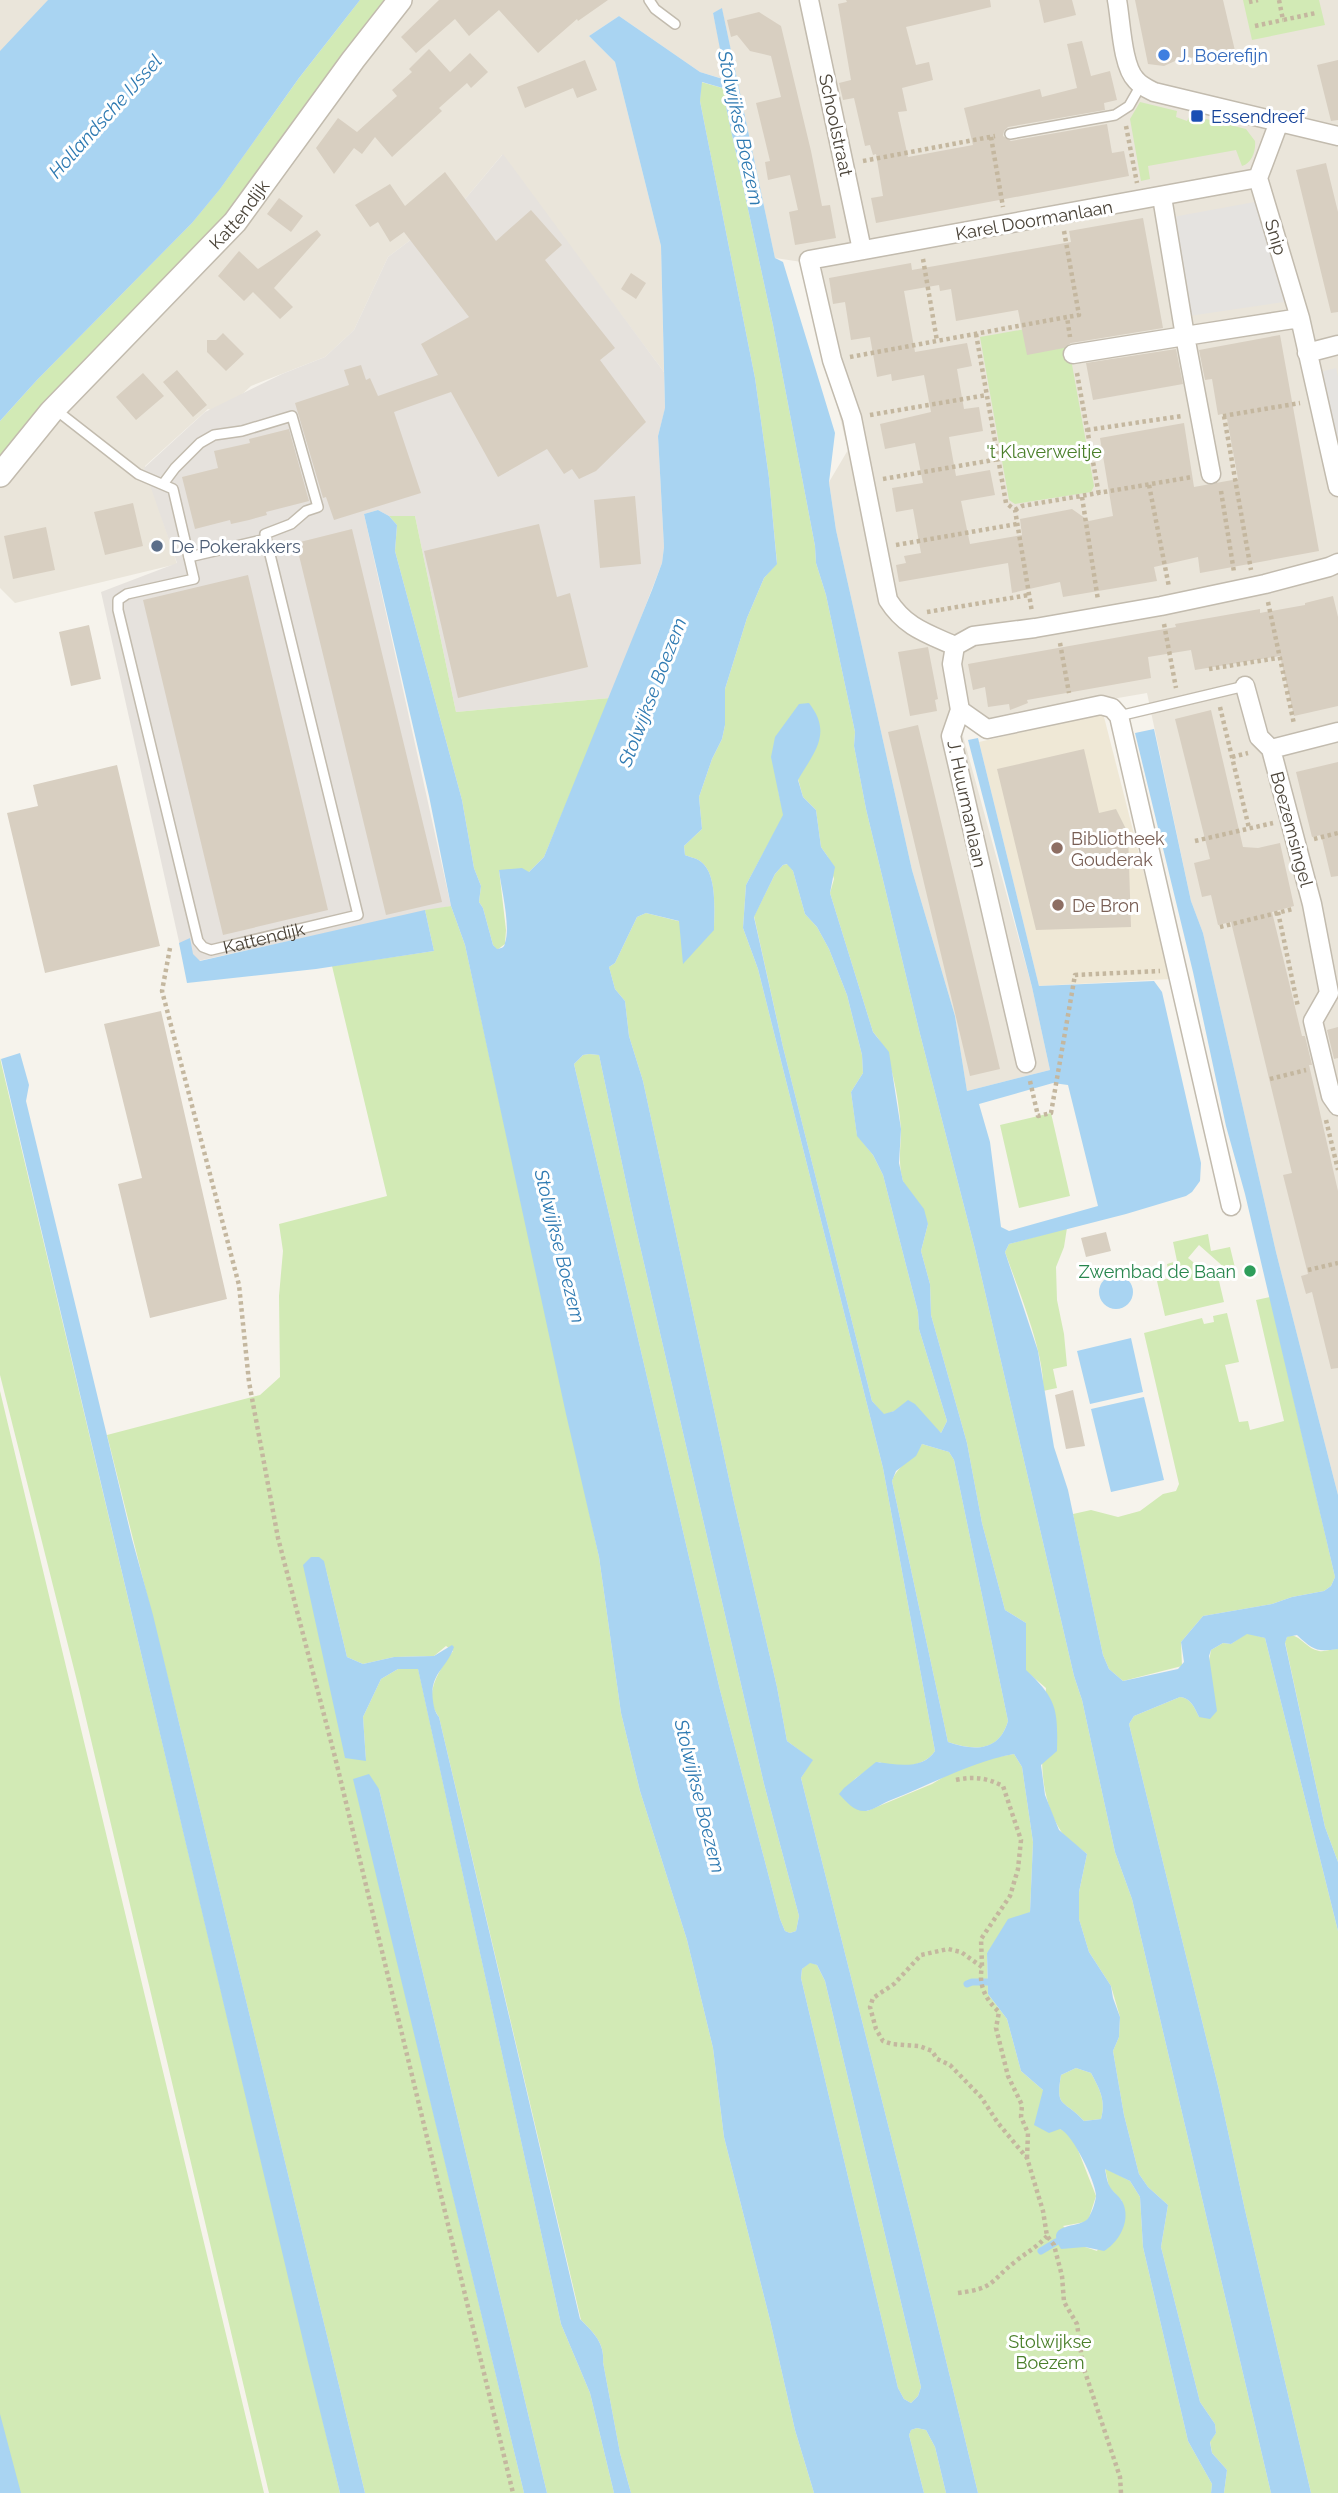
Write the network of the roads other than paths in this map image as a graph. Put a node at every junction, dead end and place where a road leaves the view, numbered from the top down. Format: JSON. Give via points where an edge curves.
{"nodes":[{"id":1,"x":400,"y":0,"type":"edge"},
{"id":2,"x":649,"y":0,"type":"edge"},
{"id":3,"x":809,"y":0,"type":"edge"},
{"id":4,"x":1117,"y":0,"type":"edge"},
{"id":5,"x":676,"y":24,"type":"dead end"},
{"id":6,"x":1141,"y":85,"type":"junction"},
{"id":7,"x":1279,"y":122,"type":"junction"},
{"id":8,"x":1010,"y":134,"type":"road end"},
{"id":9,"x":1338,"y":136,"type":"edge"},
{"id":10,"x":1258,"y":178,"type":"junction"},
{"id":11,"x":1163,"y":197,"type":"junction"},
{"id":12,"x":862,"y":250,"type":"junction"},
{"id":13,"x":1300,"y":318,"type":"junction"},
{"id":14,"x":1185,"y":336,"type":"junction"},
{"id":15,"x":1338,"y":345,"type":"edge"},
{"id":16,"x":1307,"y":353,"type":"junction"},
{"id":17,"x":1073,"y":354,"type":"road end"},
{"id":18,"x":55,"y":409,"type":"junction"},
{"id":19,"x":1215,"y":473,"type":"road end"},
{"id":20,"x":0,"y":475,"type":"edge"},
{"id":21,"x":163,"y":484,"type":"junction"},
{"id":22,"x":1338,"y":488,"type":"edge"},
{"id":23,"x":266,"y":539,"type":"junction"},
{"id":24,"x":189,"y":557,"type":"junction"},
{"id":25,"x":1338,"y":563,"type":"edge"},
{"id":26,"x":955,"y":646,"type":"junction"},
{"id":27,"x":1245,"y":686,"type":"joint"},
{"id":28,"x":960,"y":710,"type":"junction"},
{"id":29,"x":1119,"y":716,"type":"junction"},
{"id":30,"x":1338,"y":732,"type":"edge"},
{"id":31,"x":1271,"y":749,"type":"junction"},
{"id":32,"x":1332,"y":976,"type":"edge"},
{"id":33,"x":1026,"y":1063,"type":"road end"},
{"id":34,"x":1337,"y":1105,"type":"edge"},
{"id":35,"x":1231,"y":1206,"type":"dead end"}],
"edges":[{"from":1,"to":18,"type":"street","name":"Kattendijk","via":[[234,222]]},
{"from":2,"to":5,"type":"lane"},
{"from":3,"to":12,"type":"street","name":"Schoolstraat"},
{"from":4,"to":6,"type":"street","via":[[1128,67]]},
{"from":6,"to":7,"type":"street"},
{"from":6,"to":8,"type":"lane","via":[[1123,112],[1115,115]]},
{"from":7,"to":9,"type":"street"},
{"from":7,"to":10,"type":"street"},
{"from":10,"to":11,"type":"street","name":"Karel Doormanlaan"},
{"from":10,"to":13,"type":"street","name":"Snip"},
{"from":11,"to":12,"type":"street","name":"Karel Doormanlaan"},
{"from":11,"to":14,"type":"street"},
{"from":12,"to":26,"type":"street","name":"Karel Doormanlaan","via":[[809,260],[832,360],[852,418],[888,600],[898,617]]},
{"from":13,"to":14,"type":"street"},
{"from":13,"to":16,"type":"street","name":"Snip"},
{"from":14,"to":17,"type":"street"},
{"from":14,"to":19,"type":"street"},
{"from":15,"to":16,"type":"street"},
{"from":16,"to":22,"type":"street","name":"Snip"},
{"from":18,"to":20,"type":"street","name":"Kattendijk"},
{"from":18,"to":21,"type":"lane","via":[[138,474]]},
{"from":21,"to":23,"type":"lane","via":[[200,443],[214,435],[292,416],[318,507],[265,534]]},
{"from":21,"to":24,"type":"lane","name":"Kattendijk","via":[[173,489]]},
{"from":23,"to":24,"type":"lane"},
{"from":23,"to":24,"type":"lane","name":"Kattendijk","via":[[358,915],[211,950],[198,942],[117,610],[118,600],[127,594],[194,579]]},
{"from":25,"to":26,"type":"street","via":[[1167,605],[973,636]]},
{"from":26,"to":28,"type":"street","via":[[952,664]]},
{"from":27,"to":29,"type":"lane"},
{"from":27,"to":31,"type":"street","name":"Boezemsingel","via":[[1259,737]]},
{"from":28,"to":29,"type":"street","name":"J. Huurmanlaan","via":[[987,729],[1101,705]]},
{"from":28,"to":33,"type":"street","name":"J. Huurmanlaan","via":[[951,736]]},
{"from":29,"to":35,"type":"street"},
{"from":30,"to":31,"type":"street"},
{"from":31,"to":32,"type":"street","name":"Boezemsingel"},
{"from":32,"to":34,"type":"street","name":"Boezemsingel","via":[[1329,993],[1314,1021]]}]}
